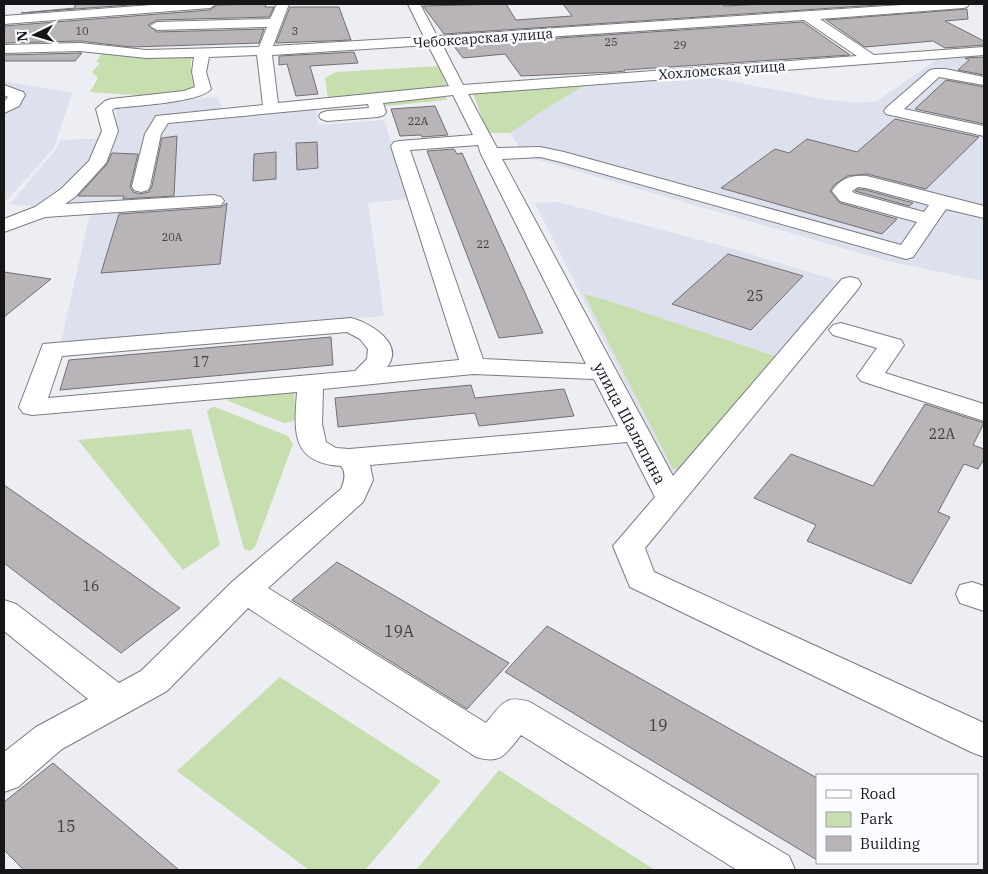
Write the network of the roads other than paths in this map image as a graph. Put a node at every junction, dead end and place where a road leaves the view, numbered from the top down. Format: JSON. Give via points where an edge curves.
{"nodes":[{"id":1,"x":210,"y":4,"type":"edge"},
{"id":2,"x":283,"y":4,"type":"edge"},
{"id":3,"x":414,"y":4,"type":"edge"},
{"id":4,"x":941,"y":5,"type":"edge"},
{"id":5,"x":969,"y":5,"type":"edge"},
{"id":6,"x":116,"y":8,"type":"edge"},
{"id":7,"x":689,"y":8,"type":"dead end"},
{"id":8,"x":806,"y":16,"type":"junction"},
{"id":9,"x":4,"y":20,"type":"edge"},
{"id":10,"x":275,"y":23,"type":"junction"},
{"id":11,"x":709,"y":23,"type":"junction"},
{"id":12,"x":109,"y":26,"type":"dead end"},
{"id":13,"x":90,"y":27,"type":"dead end"},
{"id":14,"x":147,"y":27,"type":"dead end"},
{"id":15,"x":4,"y":33,"type":"edge"},
{"id":16,"x":433,"y":42,"type":"junction"},
{"id":17,"x":4,"y":49,"type":"edge"},
{"id":18,"x":264,"y":51,"type":"junction"},
{"id":19,"x":984,"y":51,"type":"edge"},
{"id":20,"x":202,"y":53,"type":"junction"},
{"id":21,"x":871,"y":59,"type":"junction"},
{"id":22,"x":961,"y":64,"type":"dead end"},
{"id":23,"x":984,"y":68,"type":"edge"},
{"id":24,"x":984,"y":81,"type":"edge"},
{"id":25,"x":4,"y":90,"type":"edge"},
{"id":26,"x":459,"y":90,"type":"junction"},
{"id":27,"x":374,"y":99,"type":"junction"},
{"id":28,"x":271,"y":107,"type":"junction"},
{"id":29,"x":4,"y":108,"type":"edge"},
{"id":30,"x":327,"y":116,"type":"dead end"},
{"id":31,"x":984,"y":131,"type":"edge"},
{"id":32,"x":487,"y":147,"type":"junction"},
{"id":33,"x":141,"y":186,"type":"dead end"},
{"id":34,"x":214,"y":201,"type":"dead end"},
{"id":35,"x":941,"y":202,"type":"junction"},
{"id":36,"x":42,"y":211,"type":"junction"},
{"id":37,"x":984,"y":212,"type":"edge"},
{"id":38,"x":929,"y":219,"type":"junction"},
{"id":39,"x":4,"y":226,"type":"edge"},
{"id":40,"x":850,"y":284,"type":"dead end"},
{"id":41,"x":841,"y":330,"type":"dead end"},
{"id":42,"x":473,"y":366,"type":"junction"},
{"id":43,"x":603,"y":372,"type":"junction"},
{"id":44,"x":364,"y":376,"type":"junction"},
{"id":45,"x":311,"y":383,"type":"junction"},
{"id":46,"x":984,"y":413,"type":"edge"},
{"id":47,"x":636,"y":433,"type":"junction"},
{"id":48,"x":349,"y":458,"type":"junction"},
{"id":49,"x":670,"y":498,"type":"junction"},
{"id":50,"x":245,"y":590,"type":"junction"},
{"id":51,"x":4,"y":613,"type":"edge"},
{"id":52,"x":116,"y":701,"type":"junction"},
{"id":53,"x":984,"y":741,"type":"edge"},
{"id":54,"x":5,"y":772,"type":"edge"},
{"id":55,"x":774,"y":870,"type":"edge"}],
"edges":[{"from":1,"to":6,"type":"street"},
{"from":2,"to":10,"type":"street"},
{"from":3,"to":16,"type":"street","name":"улица Шаляпина"},
{"from":4,"to":5,"type":"street","name":"Чебоксарская улица"},
{"from":4,"to":8,"type":"street","name":"Чебоксарская улица"},
{"from":6,"to":9,"type":"street"},
{"from":6,"to":12,"type":"street"},
{"from":7,"to":11,"type":"street"},
{"from":8,"to":11,"type":"street","name":"Чебоксарская улица"},
{"from":8,"to":21,"type":"street"},
{"from":10,"to":14,"type":"street"},
{"from":10,"to":18,"type":"street"},
{"from":11,"to":16,"type":"street","name":"Чебоксарская улица"},
{"from":13,"to":15,"type":"street"},
{"from":16,"to":18,"type":"street","name":"Чебоксарская улица"},
{"from":16,"to":26,"type":"street","name":"улица Шаляпина"},
{"from":17,"to":20,"type":"street","name":"Чебоксарская улица","via":[[103,43],[146,54]]},
{"from":18,"to":20,"type":"street","name":"Чебоксарская улица"},
{"from":18,"to":28,"type":"street"},
{"from":19,"to":21,"type":"street","name":"Хохломская улица"},
{"from":20,"to":36,"type":"street","via":[[199,72],[203,89],[186,95],[111,104],[104,109],[110,131],[98,163]]},
{"from":21,"to":26,"type":"street","name":"Хохломская улица"},
{"from":22,"to":23,"type":"street"},
{"from":24,"to":31,"type":"street","via":[[935,74],[892,111]]},
{"from":25,"to":29,"type":"street","via":[[17,95],[13,103]]},
{"from":26,"to":27,"type":"street","name":"Хохломская улица"},
{"from":26,"to":32,"type":"street","name":"улица Шаляпина"},
{"from":27,"to":28,"type":"street","name":"Хохломская улица"},
{"from":27,"to":30,"type":"street","via":[[378,112]]},
{"from":28,"to":33,"type":"street","name":"Хохломская улица","via":[[162,119],[153,134]]},
{"from":32,"to":38,"type":"street","via":[[564,156],[906,253]]},
{"from":32,"to":42,"type":"street","via":[[400,146]]},
{"from":32,"to":43,"type":"street","name":"улица Шаляпина"},
{"from":34,"to":36,"type":"street"},
{"from":35,"to":37,"type":"street"},
{"from":35,"to":38,"type":"street"},
{"from":35,"to":38,"type":"street","via":[[867,182],[854,181],[841,191],[847,197]]},
{"from":36,"to":39,"type":"street"},
{"from":40,"to":49,"type":"street"},
{"from":41,"to":46,"type":"street","via":[[892,345],[870,376]]},
{"from":42,"to":43,"type":"street"},
{"from":42,"to":44,"type":"street"},
{"from":43,"to":47,"type":"street","name":"улица Шаляпина"},
{"from":44,"to":45,"type":"street"},
{"from":44,"to":45,"type":"street","via":[[379,361],[380,348],[368,334],[351,325],[52,349],[32,408]]},
{"from":45,"to":48,"type":"street","via":[[309,436],[312,446],[332,457]]},
{"from":47,"to":48,"type":"street"},
{"from":47,"to":49,"type":"street","name":"улица Шаляпина"},
{"from":48,"to":50,"type":"street","via":[[359,468],[360,476],[353,495]]},
{"from":49,"to":53,"type":"street","name":"улица Шаляпина","via":[[629,546],[641,579]]},
{"from":50,"to":52,"type":"street","via":[[154,681]]},
{"from":50,"to":55,"type":"street","via":[[490,745],[517,713]]},
{"from":51,"to":52,"type":"street"},
{"from":52,"to":54,"type":"street","via":[[49,738]]}]}
